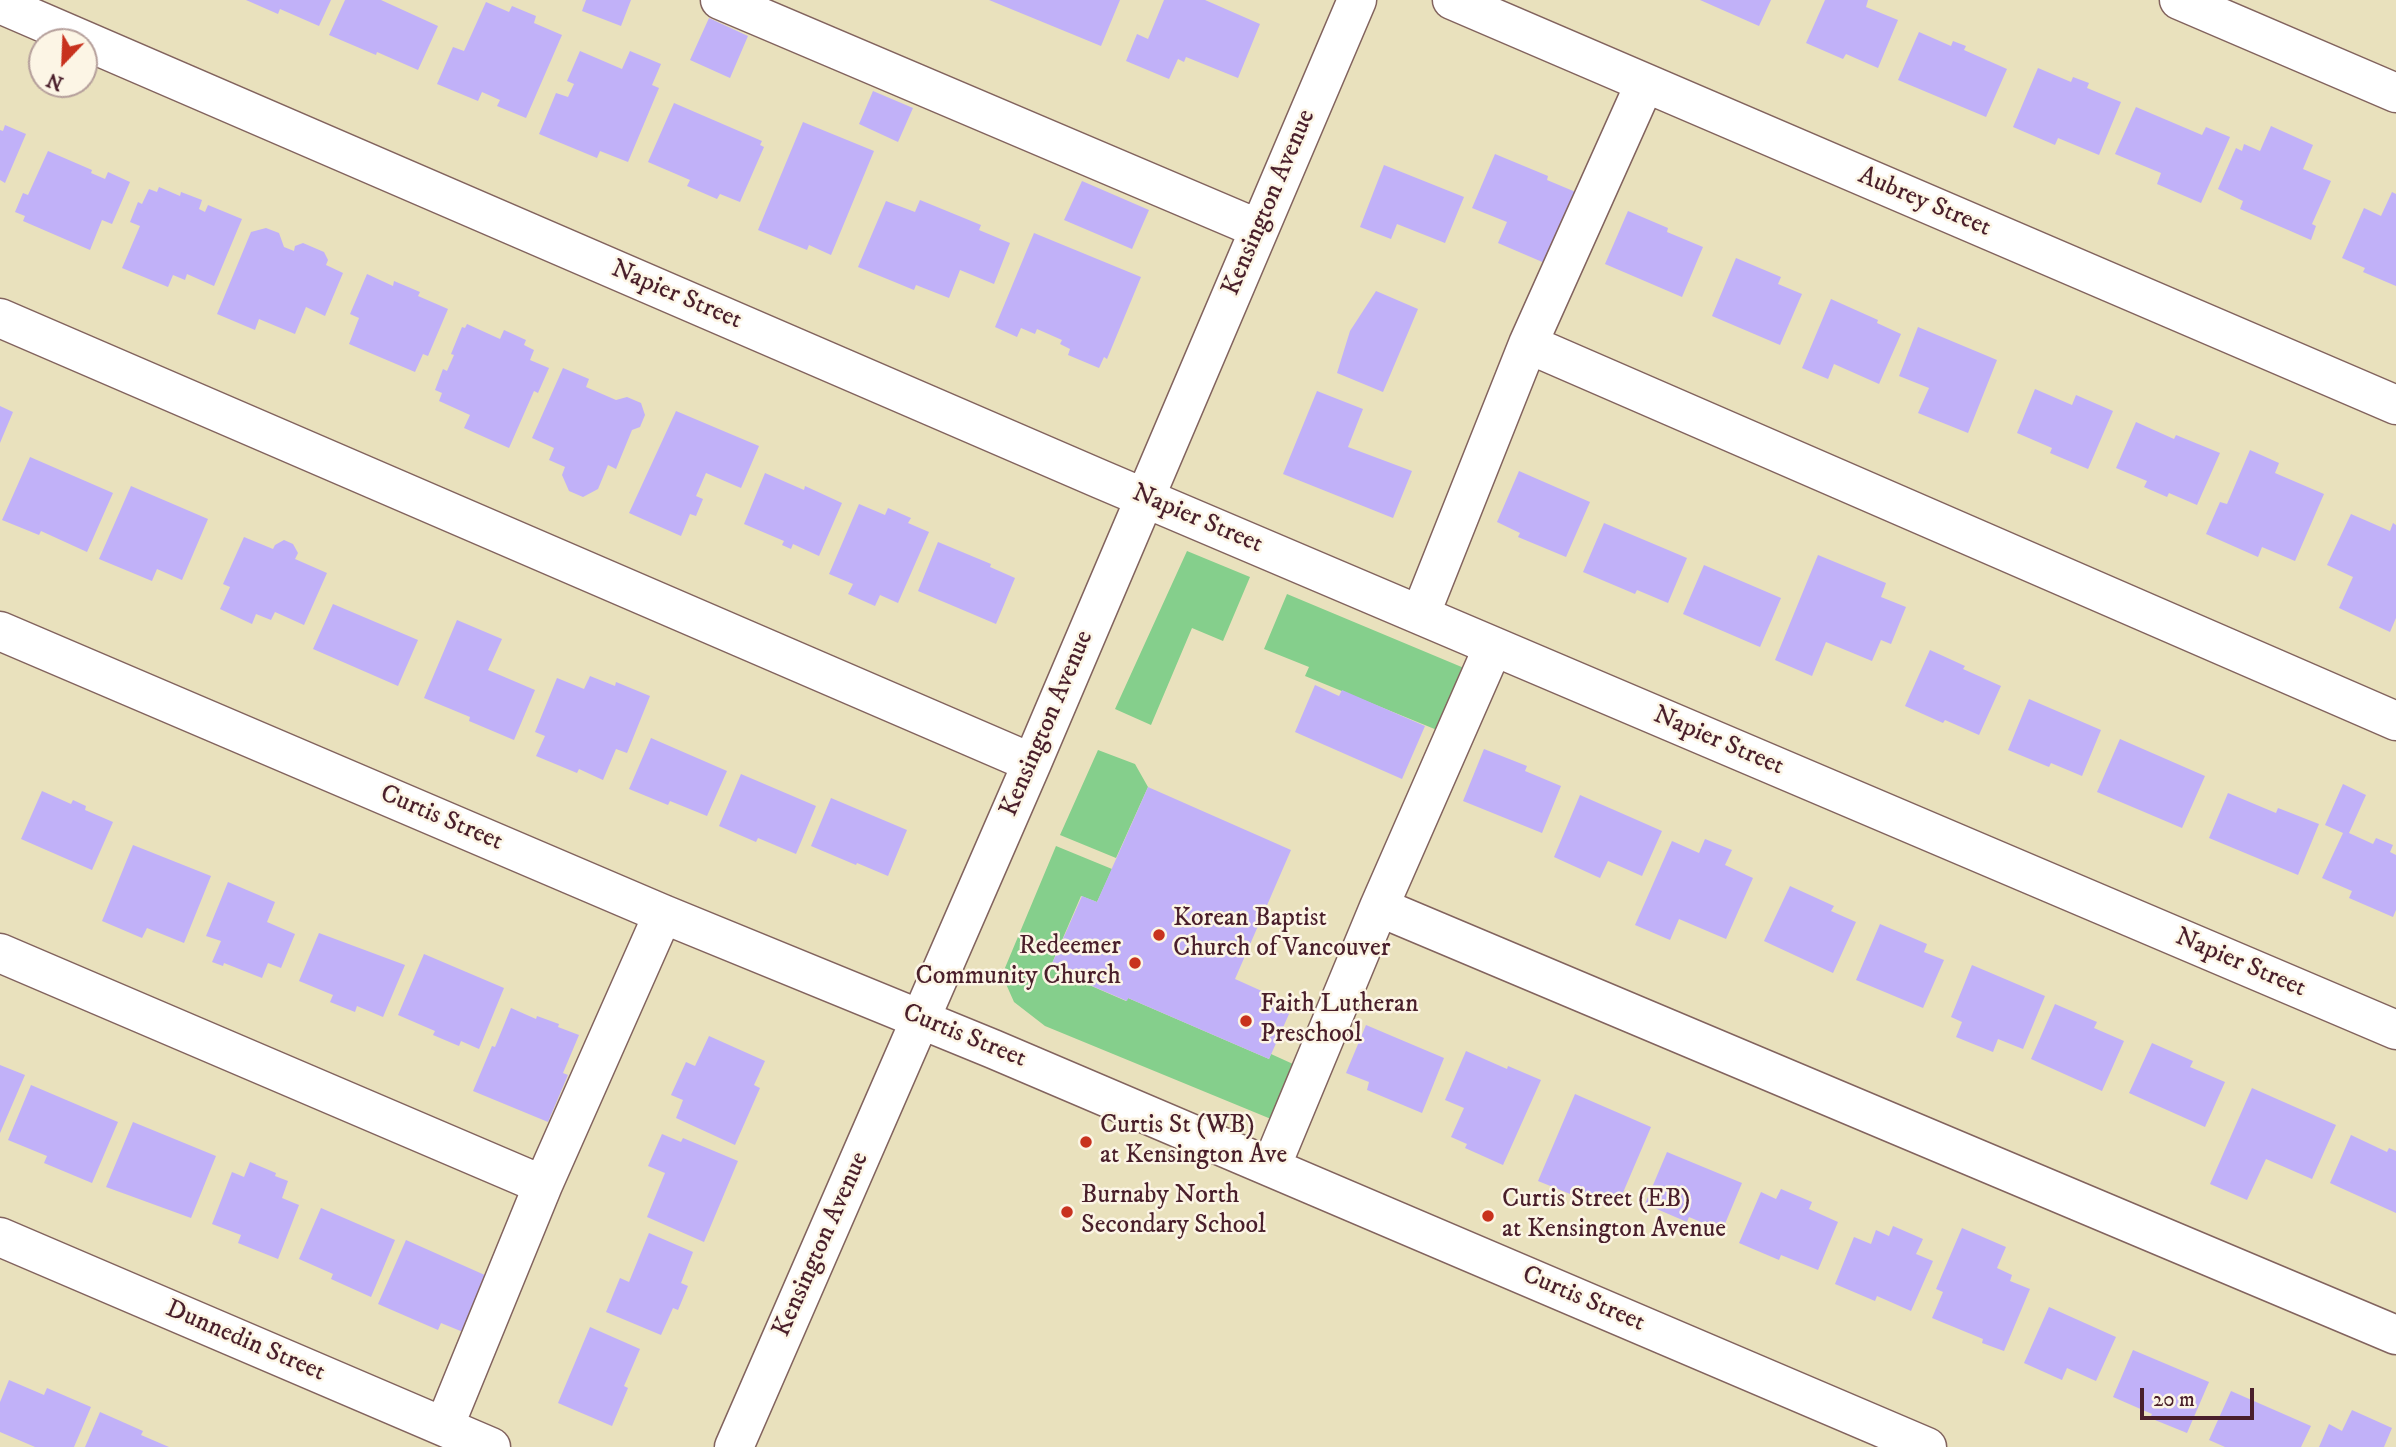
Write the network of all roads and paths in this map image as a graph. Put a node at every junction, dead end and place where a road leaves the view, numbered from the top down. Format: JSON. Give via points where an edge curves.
{"nodes":[{"id":1,"x":720,"y":0,"type":"edge"},
{"id":2,"x":1357,"y":0,"type":"edge"},
{"id":3,"x":1452,"y":0,"type":"edge"},
{"id":4,"x":2179,"y":0,"type":"edge"},
{"id":5,"x":0,"y":4,"type":"edge"},
{"id":6,"x":1645,"y":83,"type":"junction"},
{"id":7,"x":2396,"y":93,"type":"edge"},
{"id":8,"x":1259,"y":229,"type":"junction"},
{"id":9,"x":0,"y":318,"type":"edge"},
{"id":10,"x":1528,"y":344,"type":"junction"},
{"id":11,"x":2396,"y":405,"type":"edge"},
{"id":12,"x":1145,"y":497,"type":"junction"},
{"id":13,"x":1420,"y":613,"type":"junction"},
{"id":14,"x":0,"y":631,"type":"edge"},
{"id":15,"x":1493,"y":647,"type":"junction"},
{"id":16,"x":2396,"y":721,"type":"edge"},
{"id":17,"x":1032,"y":763,"type":"junction"},
{"id":18,"x":1379,"y":906,"type":"junction"},
{"id":19,"x":663,"y":914,"type":"junction"},
{"id":20,"x":0,"y":953,"type":"edge"},
{"id":21,"x":920,"y":1019,"type":"junction"},
{"id":22,"x":2396,"y":1030,"type":"edge"},
{"id":23,"x":1271,"y":1167,"type":"junction"},
{"id":24,"x":543,"y":1185,"type":"junction"},
{"id":25,"x":0,"y":1237,"type":"edge"},
{"id":26,"x":2396,"y":1335,"type":"edge"},
{"id":27,"x":429,"y":1432,"type":"edge"},
{"id":28,"x":491,"y":1447,"type":"edge"},
{"id":29,"x":734,"y":1447,"type":"edge"},
{"id":30,"x":1927,"y":1447,"type":"edge"}],
"edges":[{"from":1,"to":8,"type":"street"},
{"from":2,"to":8,"type":"street","name":"Kensington Avenue"},
{"from":3,"to":6,"type":"street","name":"Aubrey Street"},
{"from":4,"to":7,"type":"street"},
{"from":5,"to":12,"type":"street","name":"Napier Street"},
{"from":6,"to":10,"type":"street"},
{"from":6,"to":11,"type":"street","name":"Aubrey Street"},
{"from":8,"to":12,"type":"street","name":"Kensington Avenue"},
{"from":9,"to":17,"type":"street"},
{"from":10,"to":13,"type":"street"},
{"from":10,"to":16,"type":"street"},
{"from":12,"to":13,"type":"street","name":"Napier Street"},
{"from":12,"to":17,"type":"street","name":"Kensington Avenue"},
{"from":13,"to":15,"type":"street","name":"Napier Street"},
{"from":14,"to":19,"type":"street","name":"Curtis Street"},
{"from":15,"to":18,"type":"street"},
{"from":15,"to":22,"type":"street","name":"Napier Street"},
{"from":17,"to":21,"type":"street","name":"Kensington Avenue"},
{"from":18,"to":23,"type":"street"},
{"from":18,"to":26,"type":"street"},
{"from":19,"to":21,"type":"street","name":"Curtis Street"},
{"from":19,"to":24,"type":"street"},
{"from":20,"to":24,"type":"street"},
{"from":21,"to":23,"type":"street","name":"Curtis Street"},
{"from":21,"to":29,"type":"street","name":"Kensington Avenue"},
{"from":23,"to":30,"type":"street","name":"Curtis Street"},
{"from":24,"to":27,"type":"street"},
{"from":25,"to":27,"type":"street","name":"Dunnedin Street"},
{"from":27,"to":28,"type":"street","name":"Dunnedin Street"}]}
